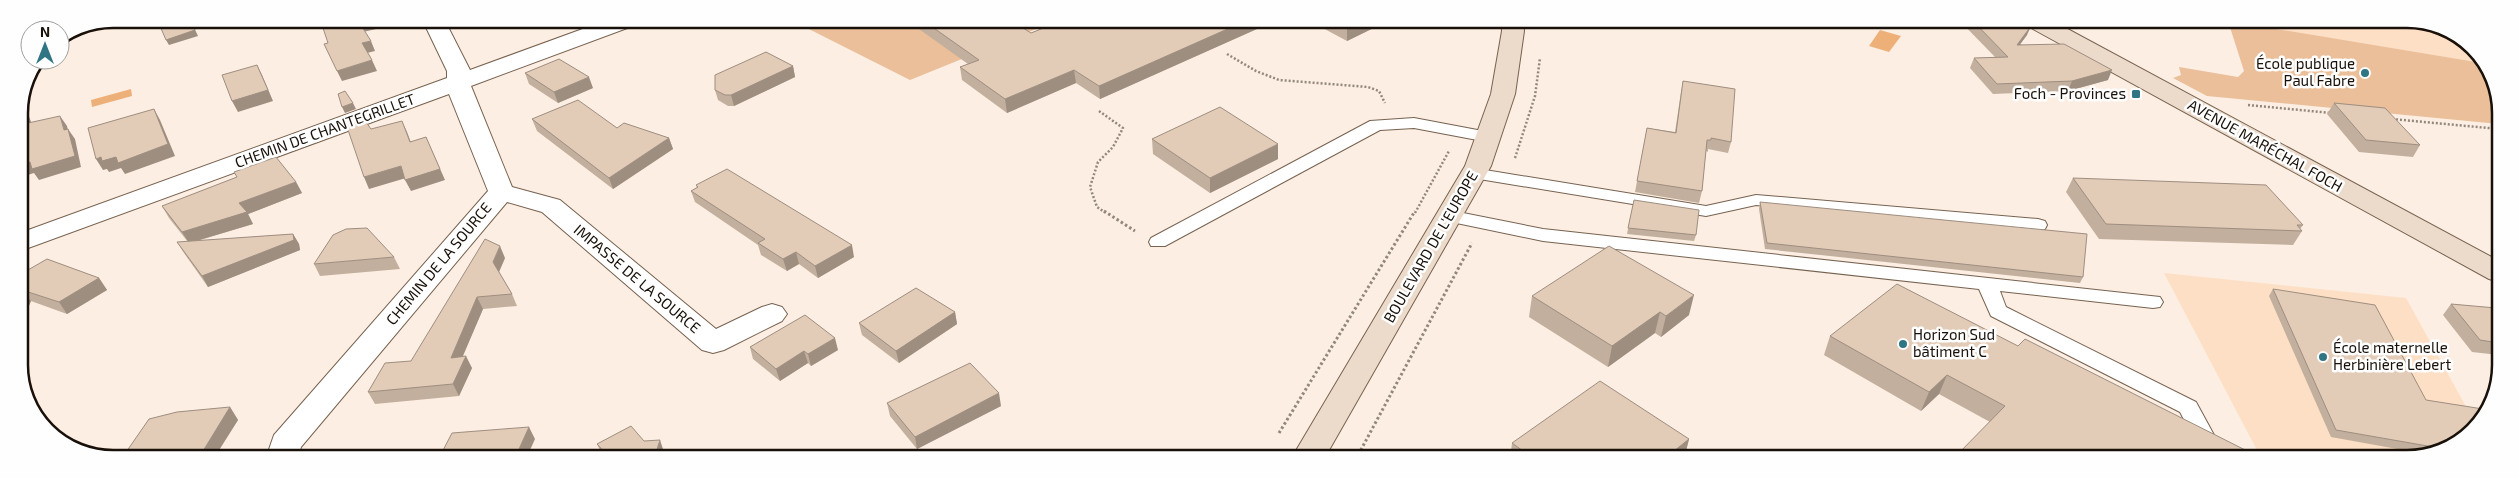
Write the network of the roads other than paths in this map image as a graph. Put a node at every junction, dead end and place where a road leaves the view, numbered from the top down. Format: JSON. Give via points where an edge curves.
{"nodes":[{"id":1,"x":437,"y":28,"type":"edge"},
{"id":2,"x":605,"y":28,"type":"edge"},
{"id":3,"x":1513,"y":28,"type":"edge"},
{"id":4,"x":2047,"y":28,"type":"edge"},
{"id":5,"x":460,"y":81,"type":"junction"},
{"id":6,"x":1488,"y":137,"type":"junction"},
{"id":7,"x":1473,"y":174,"type":"junction"},
{"id":8,"x":501,"y":192,"type":"junction"},
{"id":9,"x":1448,"y":216,"type":"junction"},
{"id":10,"x":2038,"y":225,"type":"dead end"},
{"id":11,"x":28,"y":240,"type":"edge"},
{"id":12,"x":1158,"y":242,"type":"road end"},
{"id":13,"x":2492,"y":269,"type":"edge"},
{"id":14,"x":1988,"y":284,"type":"junction"},
{"id":15,"x":2153,"y":302,"type":"dead end"},
{"id":16,"x":772,"y":314,"type":"dead end"},
{"id":17,"x":284,"y":450,"type":"edge"},
{"id":18,"x":1312,"y":450,"type":"edge"},
{"id":19,"x":2216,"y":450,"type":"edge"}],
"edges":[{"from":1,"to":5,"type":"street","name":"CHEMIN DE LA SOURCE","via":[[459,71]]},
{"from":2,"to":5,"type":"street","name":"CHEMIN DE CHANTEGRILLET"},
{"from":3,"to":6,"type":"street","name":"BOULEVARD DE L'EUROPE","via":[[1503,94]]},
{"from":4,"to":13,"type":"street","name":"AVENUE MARÉCHAL FOCH"},
{"from":5,"to":8,"type":"street","name":"CHEMIN DE LA SOURCE","via":[[459,90]]},
{"from":5,"to":11,"type":"street","name":"CHEMIN DE CHANTEGRILLET"},
{"from":6,"to":7,"type":"street","name":"BOULEVARD DE L'EUROPE"},
{"from":6,"to":12,"type":"lane","via":[[1414,123],[1376,125]]},
{"from":7,"to":9,"type":"street","name":"BOULEVARD DE L'EUROPE"},
{"from":7,"to":10,"type":"lane","via":[[1706,211],[1756,200]]},
{"from":8,"to":16,"type":"street","name":"IMPASSE DE LA SOURCE","via":[[552,206],[713,343]]},
{"from":8,"to":17,"type":"street","name":"CHEMIN DE LA SOURCE","via":[[286,443]]},
{"from":9,"to":14,"type":"lane","via":[[1543,235]]},
{"from":9,"to":18,"type":"street","name":"BOULEVARD DE L'EUROPE"},
{"from":14,"to":15,"type":"lane"},
{"from":14,"to":19,"type":"lane","via":[[1998,311],[2188,407],[2206,445]]}]}
